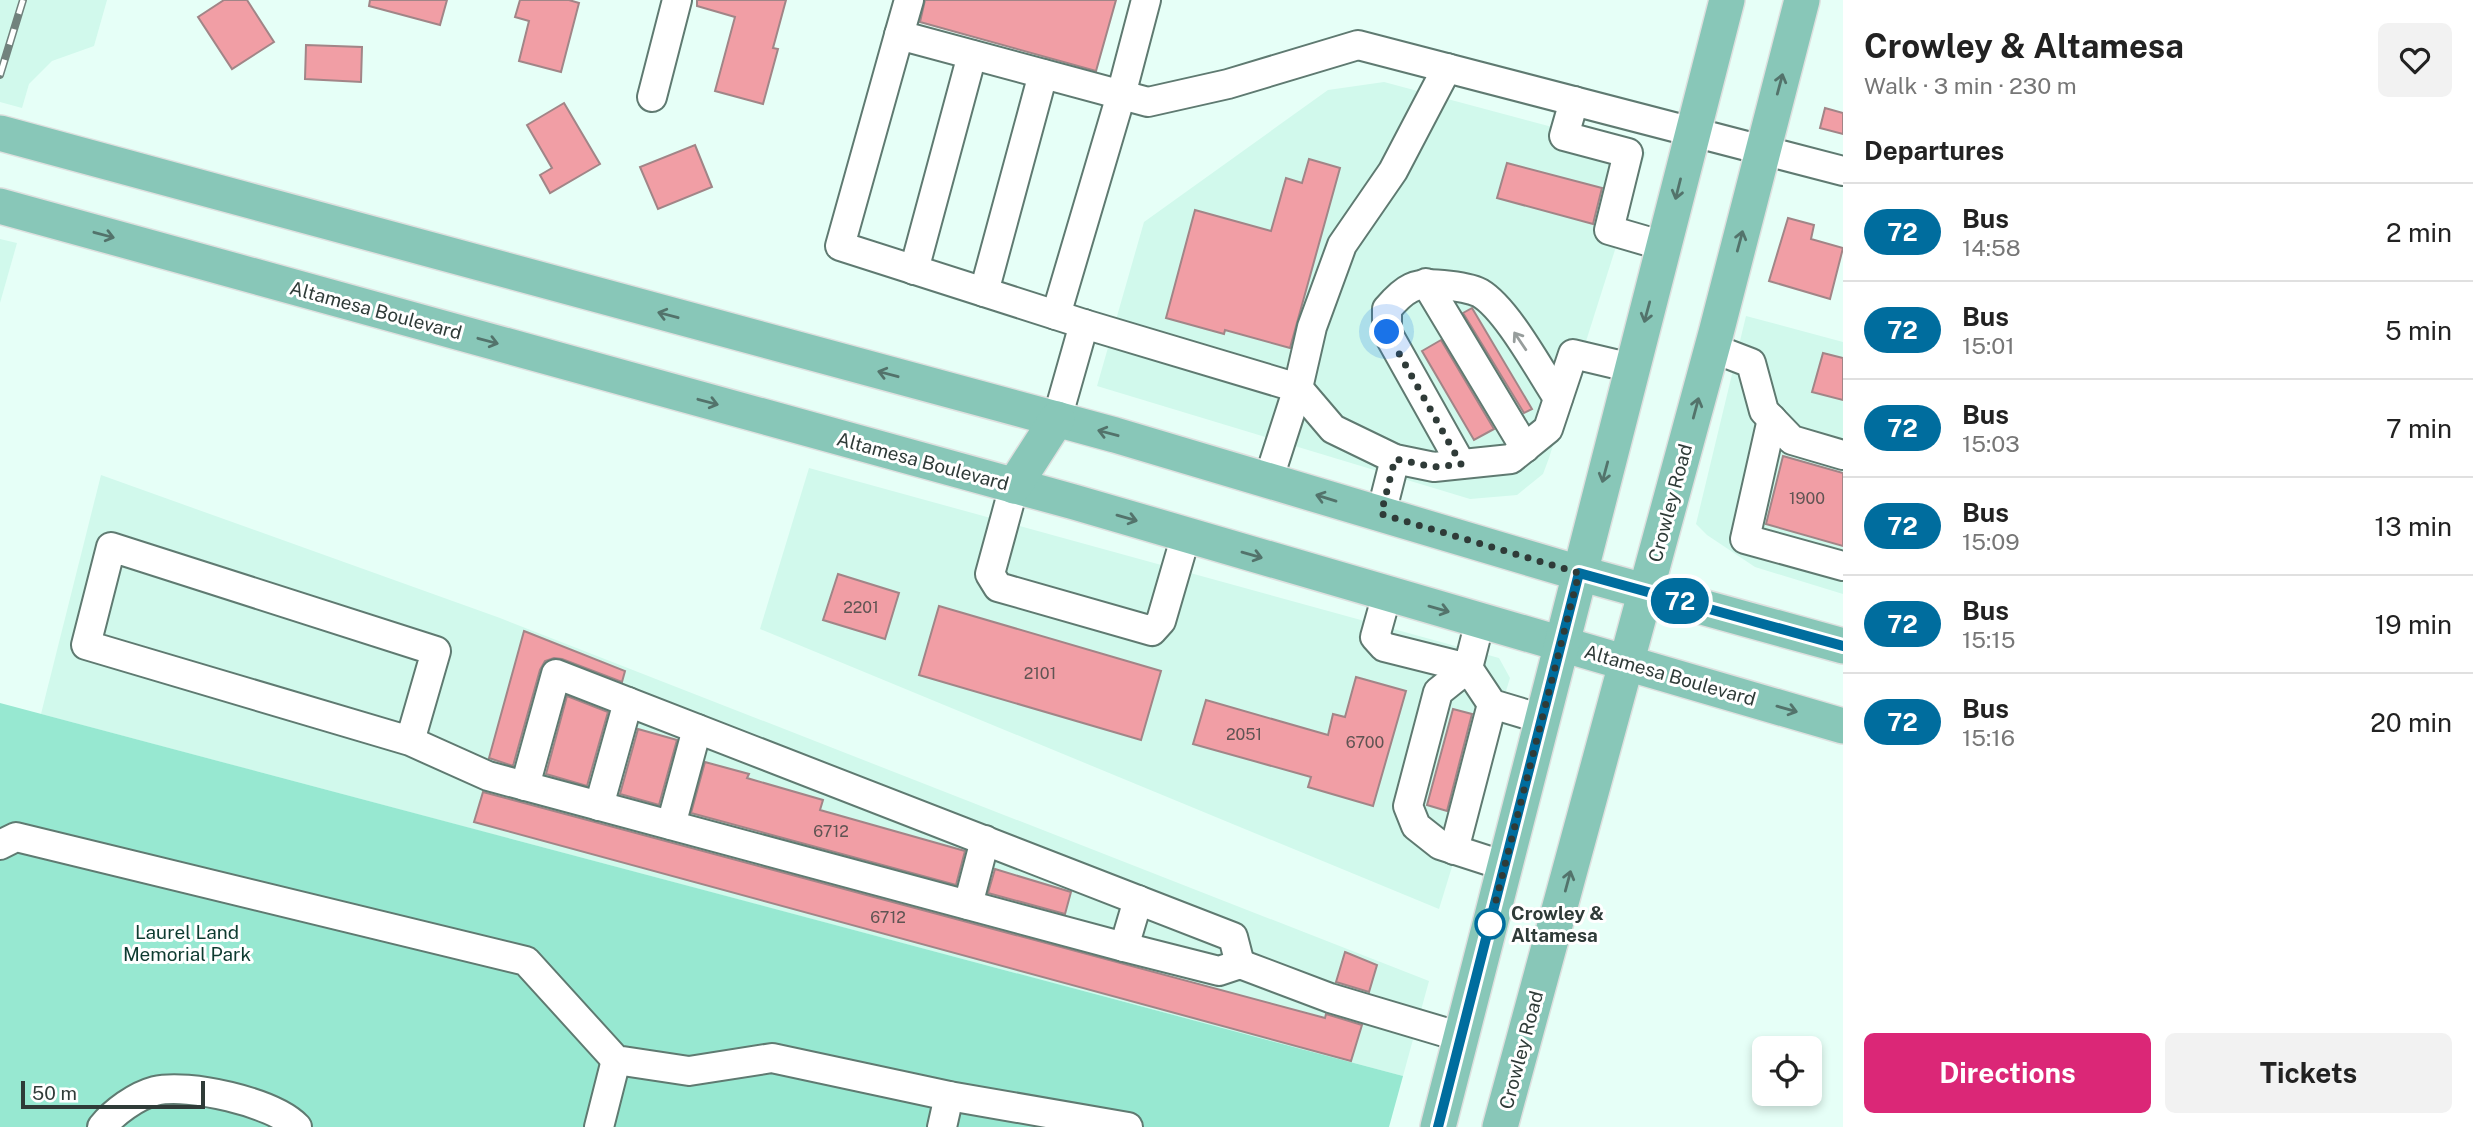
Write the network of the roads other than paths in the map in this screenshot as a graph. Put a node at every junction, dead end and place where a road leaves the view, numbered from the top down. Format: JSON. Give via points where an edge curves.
{"nodes":[{"id":1,"x":677,"y":0,"type":"edge"},
{"id":2,"x":909,"y":0,"type":"edge"},
{"id":3,"x":1146,"y":0,"type":"edge"},
{"id":4,"x":1727,"y":0,"type":"edge"},
{"id":5,"x":1802,"y":0,"type":"edge"},
{"id":6,"x":899,"y":35,"type":"junction"},
{"id":7,"x":972,"y":55,"type":"junction"},
{"id":8,"x":1447,"y":68,"type":"junction"},
{"id":9,"x":1043,"y":74,"type":"junction"},
{"id":10,"x":1121,"y":95,"type":"junction"},
{"id":11,"x":652,"y":97,"type":"dead end"},
{"id":12,"x":1574,"y":101,"type":"junction"},
{"id":13,"x":1693,"y":131,"type":"junction"},
{"id":14,"x":0,"y":133,"type":"edge"},
{"id":15,"x":1763,"y":150,"type":"junction"},
{"id":16,"x":1843,"y":171,"type":"edge"},
{"id":17,"x":0,"y":206,"type":"edge"},
{"id":18,"x":1664,"y":246,"type":"junction"},
{"id":19,"x":914,"y":270,"type":"junction"},
{"id":20,"x":1426,"y":283,"type":"junction"},
{"id":21,"x":984,"y":292,"type":"junction"},
{"id":22,"x":1056,"y":315,"type":"junction"},
{"id":23,"x":1084,"y":324,"type":"junction"},
{"id":24,"x":1712,"y":348,"type":"junction"},
{"id":25,"x":1632,"y":368,"type":"junction"},
{"id":26,"x":1298,"y":388,"type":"junction"},
{"id":27,"x":1558,"y":398,"type":"junction"},
{"id":28,"x":1057,"y":419,"type":"junction"},
{"id":29,"x":1772,"y":419,"type":"junction"},
{"id":30,"x":1525,"y":448,"type":"junction"},
{"id":31,"x":1843,"y":455,"type":"edge"},
{"id":32,"x":1395,"y":459,"type":"junction"},
{"id":33,"x":1461,"y":464,"type":"junction"},
{"id":34,"x":1268,"y":481,"type":"junction"},
{"id":35,"x":1014,"y":486,"type":"junction"},
{"id":36,"x":1381,"y":514,"type":"junction"},
{"id":37,"x":1186,"y":535,"type":"junction"},
{"id":38,"x":1843,"y":566,"type":"edge"},
{"id":39,"x":1579,"y":573,"type":"junction"},
{"id":40,"x":1647,"y":591,"type":"junction"},
{"id":41,"x":1387,"y":594,"type":"junction"},
{"id":42,"x":1480,"y":621,"type":"junction"},
{"id":43,"x":1562,"y":644,"type":"junction"},
{"id":44,"x":1843,"y":646,"type":"edge"},
{"id":45,"x":1628,"y":663,"type":"junction"},
{"id":46,"x":1468,"y":668,"type":"junction"},
{"id":47,"x":628,"y":702,"type":"junction"},
{"id":48,"x":1492,"y":704,"type":"junction"},
{"id":49,"x":1542,"y":719,"type":"junction"},
{"id":50,"x":1843,"y":726,"type":"edge"},
{"id":51,"x":697,"y":729,"type":"junction"},
{"id":52,"x":410,"y":741,"type":"junction"},
{"id":53,"x":525,"y":786,"type":"junction"},
{"id":54,"x":599,"y":806,"type":"junction"},
{"id":55,"x":671,"y":825,"type":"junction"},
{"id":56,"x":985,"y":840,"type":"junction"},
{"id":57,"x":0,"y":845,"type":"edge"},
{"id":58,"x":1454,"y":850,"type":"junction"},
{"id":59,"x":1505,"y":866,"type":"junction"},
{"id":60,"x":1138,"y":900,"type":"junction"},
{"id":61,"x":968,"y":905,"type":"junction"},
{"id":62,"x":1124,"y":947,"type":"junction"},
{"id":63,"x":1240,"y":964,"type":"junction"},
{"id":64,"x":1461,"y":1037,"type":"junction"},
{"id":65,"x":616,"y":1060,"type":"junction"},
{"id":66,"x":949,"y":1096,"type":"junction"},
{"id":67,"x":102,"y":1127,"type":"edge"},
{"id":68,"x":297,"y":1127,"type":"edge"},
{"id":69,"x":599,"y":1127,"type":"edge"},
{"id":70,"x":942,"y":1127,"type":"edge"},
{"id":71,"x":1128,"y":1127,"type":"edge"},
{"id":72,"x":1438,"y":1127,"type":"edge"},
{"id":73,"x":1500,"y":1127,"type":"edge"}],
"edges":[{"from":1,"to":11,"type":"street"},
{"from":2,"to":6,"type":"street"},
{"from":3,"to":10,"type":"street"},
{"from":4,"to":13,"type":"main road"},
{"from":15,"to":5,"type":"main road","name":"Crowley Road","one_way":true},
{"from":6,"to":7,"type":"street"},
{"from":6,"to":19,"type":"street","via":[[840,246]]},
{"from":7,"to":9,"type":"street"},
{"from":7,"to":19,"type":"street"},
{"from":8,"to":10,"type":"street","via":[[1357,45],[1228,84],[1148,102]]},
{"from":8,"to":12,"type":"street"},
{"from":8,"to":26,"type":"street","via":[[1393,171],[1342,245],[1312,327]]},
{"from":9,"to":10,"type":"street"},
{"from":9,"to":21,"type":"street"},
{"from":10,"to":22,"type":"street"},
{"from":12,"to":13,"type":"street"},
{"from":12,"to":18,"type":"street","via":[[1564,136],[1628,153],[1609,230]]},
{"from":13,"to":15,"type":"street"},
{"from":13,"to":18,"type":"main road","one_way":true},
{"from":28,"to":14,"type":"main road","one_way":true},
{"from":15,"to":16,"type":"street"},
{"from":24,"to":15,"type":"main road","name":"Crowley Road","one_way":true},
{"from":17,"to":35,"type":"main road","name":"Altamesa Boulevard","one_way":true},
{"from":18,"to":25,"type":"main road","one_way":true},
{"from":19,"to":21,"type":"street"},
{"from":27,"to":20,"type":"street","one_way":true,"via":[[1501,312],[1479,293]]},
{"from":20,"to":30,"type":"street"},
{"from":20,"to":33,"type":"street","via":[[1404,289],[1387,309],[1387,332]]},
{"from":21,"to":22,"type":"street"},
{"from":22,"to":23,"type":"street"},
{"from":23,"to":26,"type":"street"},
{"from":23,"to":28,"type":"street"},
{"from":24,"to":29,"type":"street","via":[[1751,363],[1764,411]]},
{"from":40,"to":24,"type":"main road","name":"Crowley Road","one_way":true},
{"from":25,"to":27,"type":"street","via":[[1573,354]]},
{"from":25,"to":39,"type":"main road","one_way":true},
{"from":26,"to":32,"type":"street","via":[[1334,429]]},
{"from":26,"to":34,"type":"street"},
{"from":27,"to":30,"type":"street","via":[[1548,429]]},
{"from":34,"to":28,"type":"main road","one_way":true},
{"from":28,"to":35,"type":"main road"},
{"from":29,"to":31,"type":"street","via":[[1792,440]]},
{"from":29,"to":38,"type":"street","via":[[1745,539]]},
{"from":30,"to":33,"type":"street","via":[[1511,459]]},
{"from":32,"to":33,"type":"street","via":[[1434,467]]},
{"from":32,"to":36,"type":"street"},
{"from":36,"to":34,"type":"main road","one_way":true},
{"from":35,"to":37,"type":"main road","name":"Altamesa Boulevard","one_way":true},
{"from":35,"to":37,"type":"street","via":[[990,574],[998,587],[1011,591],[1152,631],[1161,621]]},
{"from":36,"to":39,"type":"main road"},
{"from":37,"to":41,"type":"main road","name":"Altamesa Boulevard","one_way":true},
{"from":39,"to":40,"type":"main road"},
{"from":39,"to":43,"type":"main road"},
{"from":40,"to":44,"type":"main road"},
{"from":40,"to":45,"type":"main road","name":"Crowley Road"},
{"from":41,"to":42,"type":"main road","name":"Altamesa Boulevard","one_way":true},
{"from":41,"to":46,"type":"street","via":[[1375,637],[1384,647]]},
{"from":42,"to":43,"type":"main road","name":"Altamesa Boulevard"},
{"from":42,"to":46,"type":"street"},
{"from":43,"to":45,"type":"main road","name":"Altamesa Boulevard"},
{"from":43,"to":49,"type":"main road"},
{"from":45,"to":50,"type":"main road","name":"Altamesa Boulevard","one_way":true},
{"from":73,"to":45,"type":"main road","name":"Crowley Road","one_way":true},
{"from":46,"to":48,"type":"street"},
{"from":46,"to":58,"type":"street","via":[[1438,692],[1408,806],[1416,826]]},
{"from":47,"to":51,"type":"street"},
{"from":47,"to":53,"type":"street","via":[[556,674]]},
{"from":47,"to":54,"type":"street"},
{"from":48,"to":49,"type":"street"},
{"from":48,"to":58,"type":"street"},
{"from":49,"to":59,"type":"main road"},
{"from":51,"to":55,"type":"street"},
{"from":51,"to":56,"type":"street"},
{"from":52,"to":52,"type":"street","via":[[86,645],[111,547],[436,651]]},
{"from":52,"to":53,"type":"street","via":[[488,776]]},
{"from":53,"to":54,"type":"street"},
{"from":54,"to":55,"type":"street"},
{"from":55,"to":61,"type":"street"},
{"from":56,"to":60,"type":"street"},
{"from":56,"to":61,"type":"street"},
{"from":57,"to":65,"type":"street","via":[[16,837],[526,961]]},
{"from":58,"to":59,"type":"street"},
{"from":59,"to":64,"type":"main road"},
{"from":60,"to":62,"type":"street"},
{"from":60,"to":63,"type":"street","via":[[1233,937]]},
{"from":61,"to":62,"type":"street"},
{"from":62,"to":63,"type":"street","via":[[1219,971]]},
{"from":63,"to":64,"type":"street","via":[[1330,998]]},
{"from":64,"to":72,"type":"main road"},
{"from":65,"to":66,"type":"street","via":[[689,1071],[772,1058]]},
{"from":65,"to":69,"type":"street"},
{"from":66,"to":70,"type":"street"},
{"from":66,"to":71,"type":"street"},
{"from":67,"to":68,"type":"street","via":[[126,1105],[154,1091],[185,1089],[261,1104]]}]}
